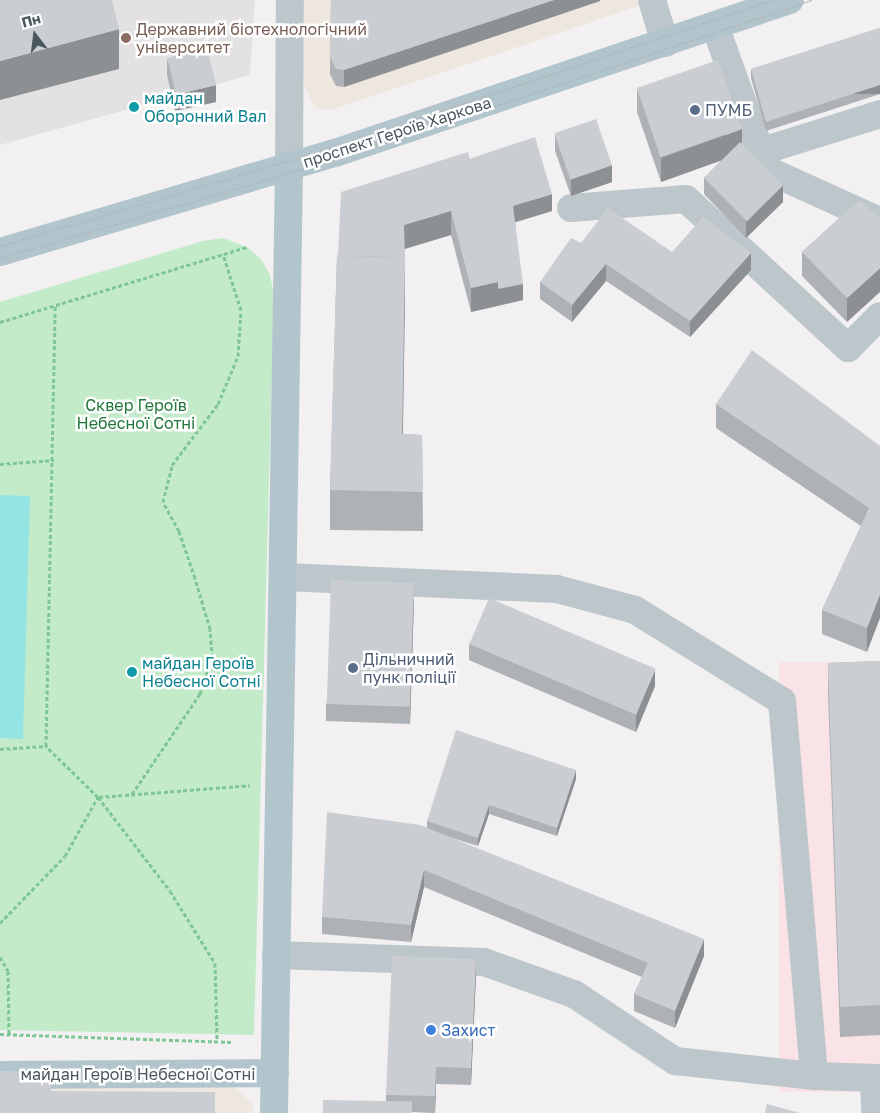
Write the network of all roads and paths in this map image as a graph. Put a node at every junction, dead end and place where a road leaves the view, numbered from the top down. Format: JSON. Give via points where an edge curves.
{"nodes":[{"id":1,"x":290,"y":0,"type":"edge"},
{"id":2,"x":652,"y":0,"type":"edge"},
{"id":3,"x":790,"y":0,"type":"edge"},
{"id":4,"x":715,"y":26,"type":"junction"},
{"id":5,"x":665,"y":43,"type":"junction"},
{"id":6,"x":880,"y":114,"type":"edge"},
{"id":7,"x":759,"y":152,"type":"junction"},
{"id":8,"x":289,"y":167,"type":"junction"},
{"id":9,"x":570,"y":208,"type":"dead end"},
{"id":10,"x":880,"y":221,"type":"edge"},
{"id":11,"x":247,"y":247,"type":"dead end"},
{"id":12,"x":0,"y":252,"type":"edge"},
{"id":13,"x":223,"y":254,"type":"junction"},
{"id":14,"x":55,"y":305,"type":"junction"},
{"id":15,"x":880,"y":316,"type":"edge"},
{"id":16,"x":0,"y":322,"type":"edge"},
{"id":17,"x":54,"y":460,"type":"junction"},
{"id":18,"x":0,"y":464,"type":"edge"},
{"id":19,"x":284,"y":577,"type":"junction"},
{"id":20,"x":46,"y":746,"type":"junction"},
{"id":21,"x":0,"y":749,"type":"edge"},
{"id":22,"x":277,"y":785,"type":"junction"},
{"id":23,"x":132,"y":794,"type":"junction"},
{"id":24,"x":98,"y":797,"type":"junction"},
{"id":25,"x":0,"y":923,"type":"edge"},
{"id":26,"x":276,"y":955,"type":"junction"},
{"id":27,"x":0,"y":957,"type":"edge"},
{"id":28,"x":0,"y":1034,"type":"edge"},
{"id":29,"x":9,"y":1034,"type":"junction"},
{"id":30,"x":217,"y":1039,"type":"junction"},
{"id":31,"x":275,"y":1042,"type":"junction"},
{"id":32,"x":275,"y":1073,"type":"junction"},
{"id":33,"x":0,"y":1075,"type":"edge"},
{"id":34,"x":814,"y":1076,"type":"junction"},
{"id":35,"x":877,"y":1078,"type":"edge"},
{"id":36,"x":274,"y":1113,"type":"edge"},
{"id":37,"x":875,"y":1113,"type":"edge"}],
"edges":[{"from":1,"to":8,"type":"street"},
{"from":2,"to":5,"type":"street"},
{"from":3,"to":4,"type":"main road","name":"проспект Героїв Харкова"},
{"from":4,"to":5,"type":"main road","name":"проспект Героїв Харкова"},
{"from":4,"to":7,"type":"street"},
{"from":5,"to":8,"type":"main road","name":"проспект Героїв Харкова"},
{"from":6,"to":7,"type":"street"},
{"from":7,"to":10,"type":"street","via":[[766,170]]},
{"from":8,"to":12,"type":"main road","name":"проспект Героїв Харкова"},
{"from":8,"to":19,"type":"main road","name":"майдан Героїв Небесної Сотні"},
{"from":9,"to":15,"type":"street","via":[[686,199],[848,348]]},
{"from":11,"to":13,"type":"path"},
{"from":13,"to":14,"type":"path"},
{"from":13,"to":23,"type":"path","via":[[241,310],[238,356],[218,404],[172,465],[163,502],[179,531],[195,578],[210,629],[212,657],[200,694]]},
{"from":14,"to":16,"type":"path"},
{"from":14,"to":17,"type":"path"},
{"from":17,"to":18,"type":"path"},
{"from":17,"to":20,"type":"path"},
{"from":19,"to":22,"type":"main road","name":"майдан Героїв Небесної Сотні"},
{"from":19,"to":34,"type":"street","via":[[557,589],[635,610],[782,701]]},
{"from":20,"to":21,"type":"path"},
{"from":20,"to":24,"type":"path"},
{"from":22,"to":23,"type":"path","via":[[236,785]]},
{"from":22,"to":26,"type":"main road","name":"майдан Героїв Небесної Сотні"},
{"from":23,"to":24,"type":"path"},
{"from":24,"to":25,"type":"path","via":[[65,856]]},
{"from":24,"to":30,"type":"path","via":[[170,891],[215,963]]},
{"from":26,"to":31,"type":"main road","name":"майдан Героїв Небесної Сотні"},
{"from":26,"to":34,"type":"street","via":[[484,962],[574,994],[675,1062]]},
{"from":27,"to":29,"type":"path","via":[[8,971]]},
{"from":28,"to":29,"type":"path"},
{"from":29,"to":30,"type":"path"},
{"from":30,"to":31,"type":"path","via":[[239,1043]]},
{"from":31,"to":32,"type":"main road","name":"майдан Героїв Небесної Сотні"},
{"from":32,"to":33,"type":"main road","name":"майдан Героїв Небесної Сотні"},
{"from":32,"to":36,"type":"main road","name":"майдан Героїв Небесної Сотні"},
{"from":34,"to":35,"type":"street"},
{"from":35,"to":37,"type":"street"}]}
